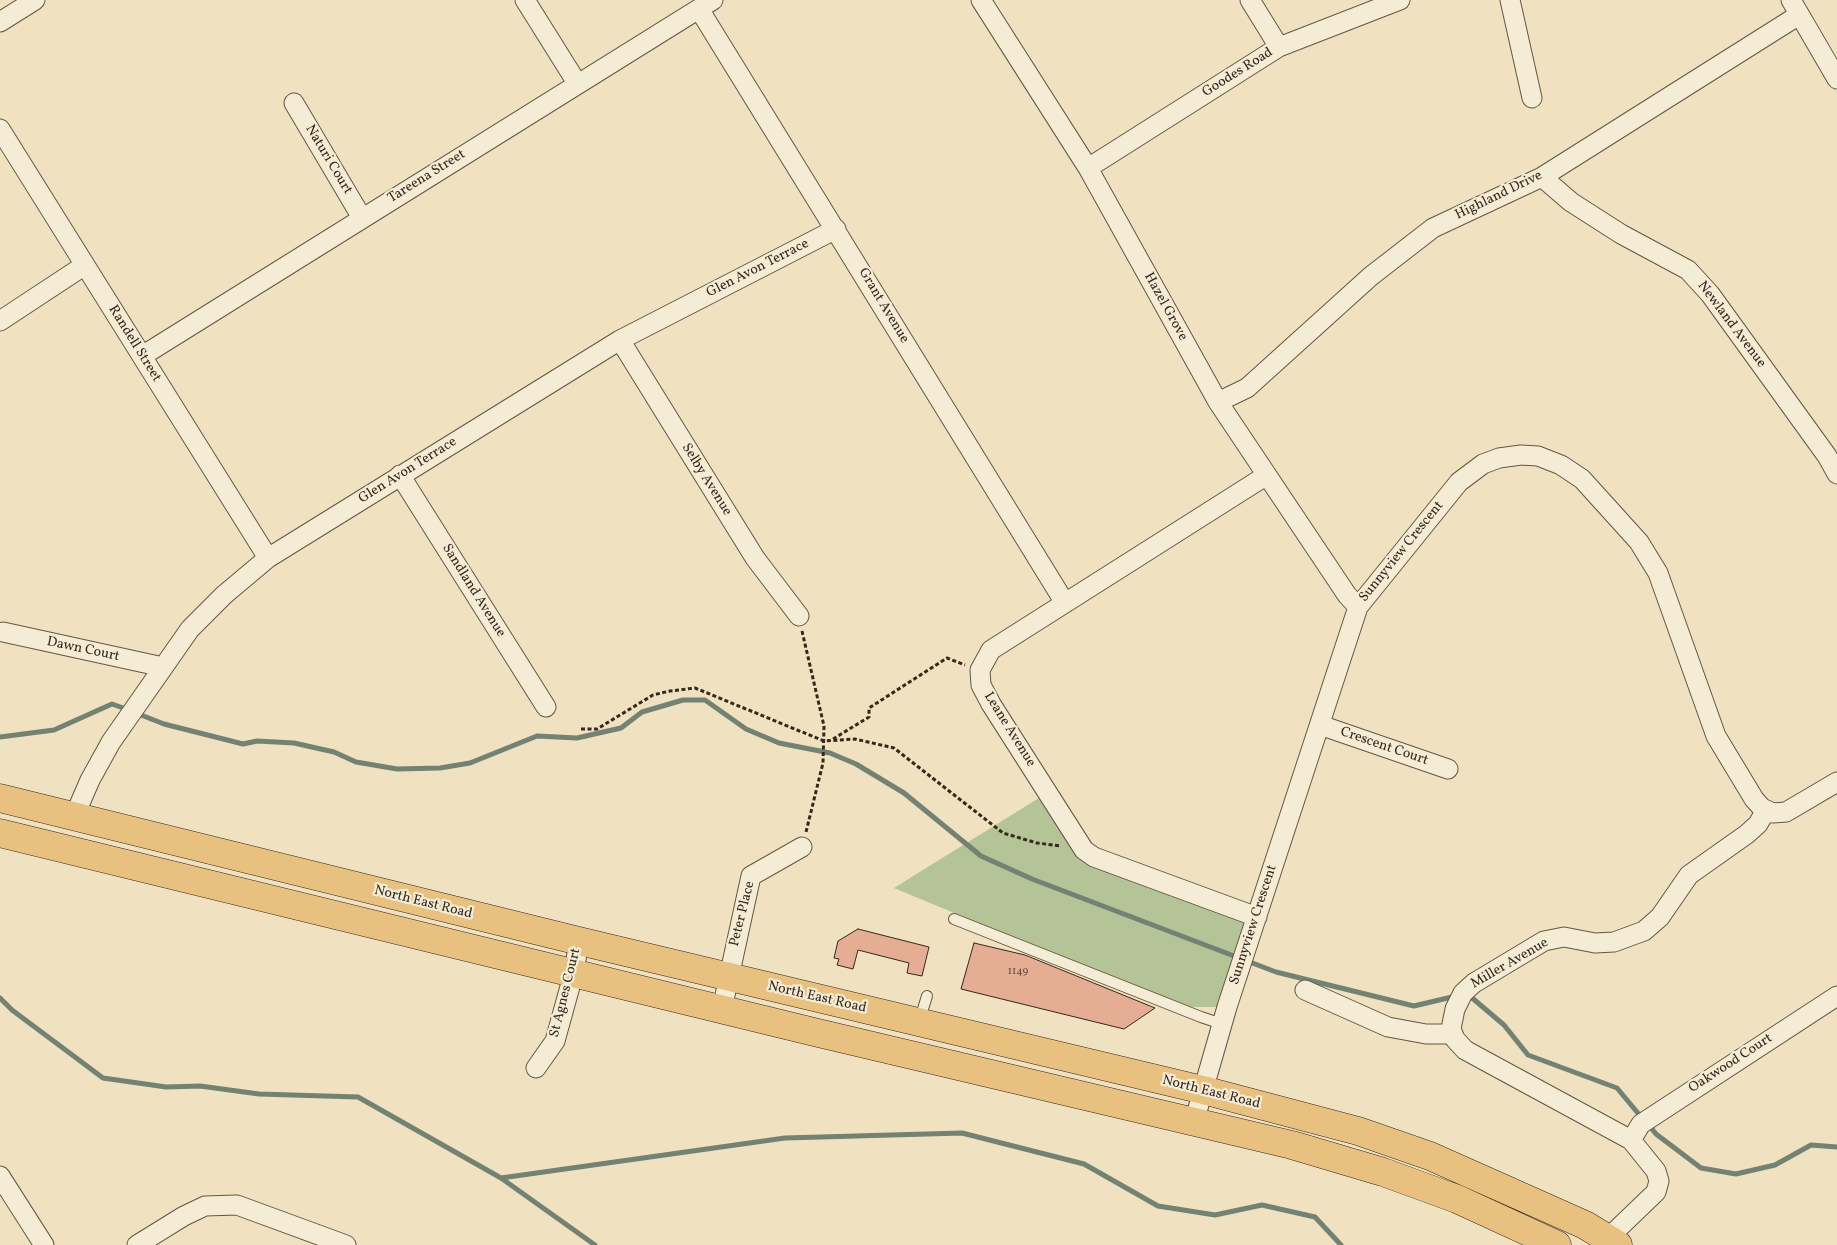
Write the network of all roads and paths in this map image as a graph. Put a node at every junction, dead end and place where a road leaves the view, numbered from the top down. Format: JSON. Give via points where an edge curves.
{"nodes":[{"id":1,"x":35,"y":0,"type":"edge"},
{"id":2,"x":525,"y":0,"type":"edge"},
{"id":3,"x":981,"y":0,"type":"edge"},
{"id":4,"x":1250,"y":0,"type":"edge"},
{"id":5,"x":1400,"y":0,"type":"edge"},
{"id":6,"x":1510,"y":0,"type":"edge"},
{"id":7,"x":706,"y":4,"type":"edge"},
{"id":8,"x":1795,"y":7,"type":"edge"},
{"id":9,"x":0,"y":22,"type":"edge"},
{"id":10,"x":1279,"y":47,"type":"junction"},
{"id":11,"x":1837,"y":79,"type":"edge"},
{"id":12,"x":577,"y":83,"type":"junction"},
{"id":13,"x":1532,"y":98,"type":"dead end"},
{"id":14,"x":294,"y":103,"type":"dead end"},
{"id":15,"x":0,"y":129,"type":"edge"},
{"id":16,"x":1088,"y":168,"type":"junction"},
{"id":17,"x":1542,"y":177,"type":"junction"},
{"id":18,"x":362,"y":218,"type":"junction"},
{"id":19,"x":836,"y":229,"type":"junction"},
{"id":20,"x":85,"y":265,"type":"junction"},
{"id":21,"x":0,"y":321,"type":"edge"},
{"id":22,"x":620,"y":340,"type":"junction"},
{"id":23,"x":142,"y":356,"type":"junction"},
{"id":24,"x":1218,"y":402,"type":"junction"},
{"id":25,"x":1837,"y":474,"type":"edge"},
{"id":26,"x":400,"y":475,"type":"junction"},
{"id":27,"x":1267,"y":475,"type":"junction"},
{"id":28,"x":268,"y":558,"type":"junction"},
{"id":29,"x":1065,"y":603,"type":"junction"},
{"id":30,"x":1358,"y":607,"type":"junction"},
{"id":31,"x":799,"y":616,"type":"joint"},
{"id":32,"x":3,"y":632,"type":"dead end"},
{"id":33,"x":163,"y":667,"type":"junction"},
{"id":34,"x":980,"y":670,"type":"junction"},
{"id":35,"x":546,"y":707,"type":"dead end"},
{"id":36,"x":1320,"y":724,"type":"junction"},
{"id":37,"x":581,"y":729,"type":"dead end"},
{"id":38,"x":831,"y":740,"type":"junction"},
{"id":39,"x":824,"y":741,"type":"junction"},
{"id":40,"x":1448,"y":769,"type":"dead end"},
{"id":41,"x":1837,"y":782,"type":"edge"},
{"id":42,"x":0,"y":798,"type":"edge"},
{"id":43,"x":1766,"y":810,"type":"junction"},
{"id":44,"x":74,"y":817,"type":"junction"},
{"id":45,"x":0,"y":833,"type":"edge"},
{"id":46,"x":28,"y":840,"type":"junction"},
{"id":47,"x":802,"y":848,"type":"joint"},
{"id":48,"x":1084,"y":850,"type":"junction"},
{"id":49,"x":125,"y":865,"type":"junction"},
{"id":50,"x":1258,"y":917,"type":"junction"},
{"id":51,"x":954,"y":919,"type":"dead end"},
{"id":52,"x":579,"y":941,"type":"junction"},
{"id":53,"x":574,"y":972,"type":"junction"},
{"id":54,"x":728,"y":977,"type":"junction"},
{"id":55,"x":1305,"y":990,"type":"dead end"},
{"id":56,"x":927,"y":996,"type":"dead end"},
{"id":57,"x":1837,"y":996,"type":"edge"},
{"id":58,"x":722,"y":1009,"type":"junction"},
{"id":59,"x":919,"y":1022,"type":"junction"},
{"id":60,"x":1222,"y":1024,"type":"junction"},
{"id":61,"x":1453,"y":1034,"type":"junction"},
{"id":62,"x":536,"y":1068,"type":"dead end"},
{"id":63,"x":1202,"y":1090,"type":"junction"},
{"id":64,"x":1194,"y":1122,"type":"junction"},
{"id":65,"x":1642,"y":1126,"type":"junction"},
{"id":66,"x":3,"y":1186,"type":"edge"},
{"id":67,"x":1613,"y":1242,"type":"edge"},
{"id":68,"x":44,"y":1245,"type":"edge"},
{"id":69,"x":137,"y":1245,"type":"edge"},
{"id":70,"x":346,"y":1245,"type":"edge"},
{"id":71,"x":1557,"y":1245,"type":"edge"}],
"edges":[{"from":1,"to":9,"type":"street"},
{"from":2,"to":12,"type":"street"},
{"from":3,"to":16,"type":"street","name":"Hazel Grove"},
{"from":4,"to":10,"type":"street"},
{"from":5,"to":10,"type":"street","name":"Goodes Road"},
{"from":6,"to":13,"type":"street"},
{"from":7,"to":12,"type":"street","name":"Tareena Street"},
{"from":7,"to":19,"type":"street","name":"Grant Avenue"},
{"from":8,"to":11,"type":"street"},
{"from":8,"to":17,"type":"street","name":"Highland Drive"},
{"from":10,"to":16,"type":"street","name":"Goodes Road"},
{"from":12,"to":18,"type":"street","name":"Tareena Street"},
{"from":14,"to":18,"type":"street","name":"Naturi Court"},
{"from":15,"to":20,"type":"street","name":"Randell Street"},
{"from":16,"to":24,"type":"street","name":"Hazel Grove"},
{"from":17,"to":24,"type":"street","name":"Highland Drive","via":[[1433,228],[1371,276],[1247,388]]},
{"from":17,"to":25,"type":"street","name":"Newland Avenue","via":[[1571,202],[1612,229],[1688,270],[1710,294]]},
{"from":18,"to":23,"type":"street","name":"Tareena Street"},
{"from":19,"to":22,"type":"street","name":"Glen Avon Terrace"},
{"from":19,"to":29,"type":"street","name":"Grant Avenue"},
{"from":20,"to":21,"type":"street"},
{"from":20,"to":23,"type":"street","name":"Randell Street"},
{"from":22,"to":26,"type":"street","name":"Glen Avon Terrace"},
{"from":22,"to":31,"type":"street","name":"Selby Avenue","via":[[755,558]]},
{"from":23,"to":28,"type":"street","name":"Randell Street"},
{"from":24,"to":27,"type":"street","name":"Hazel Grove"},
{"from":26,"to":28,"type":"street","name":"Glen Avon Terrace"},
{"from":26,"to":35,"type":"street","name":"Sandland Avenue"},
{"from":27,"to":29,"type":"street"},
{"from":27,"to":30,"type":"street","name":"Hazel Grove"},
{"from":28,"to":33,"type":"street","name":"Glen Avon Terrace","via":[[190,629]]},
{"from":29,"to":34,"type":"street","via":[[991,650]]},
{"from":30,"to":36,"type":"street","name":"Sunnyview Crescent"},
{"from":30,"to":43,"type":"street","name":"Sunnyview Crescent","via":[[1459,482],[1473,470],[1515,455],[1538,456],[1561,464],[1582,479],[1647,552],[1664,589],[1712,727],[1754,799]]},
{"from":31,"to":39,"type":"path","via":[[824,726]]},
{"from":32,"to":33,"type":"street","name":"Dawn Court"},
{"from":33,"to":44,"type":"street","name":"Glen Avon Terrace","via":[[90,780]]},
{"from":34,"to":38,"type":"path","via":[[946,658],[869,708],[869,717]]},
{"from":34,"to":48,"type":"street","name":"Leane Avenue","via":[[981,685],[991,704]]},
{"from":36,"to":40,"type":"street","name":"Crescent Court"},
{"from":36,"to":50,"type":"street","name":"Sunnyview Crescent"},
{"from":37,"to":39,"type":"path","via":[[597,729],[653,695],[696,688]]},
{"from":38,"to":39,"type":"path"},
{"from":38,"to":48,"type":"path","via":[[854,738],[894,748],[1003,833]]},
{"from":39,"to":47,"type":"path","via":[[823,763]]},
{"from":41,"to":43,"type":"street","via":[[1790,810],[1778,813]]},
{"from":42,"to":44,"type":"main road","name":"North East Road"},
{"from":43,"to":61,"type":"street","name":"Miller Avenue","via":[[1747,834],[1689,875],[1660,917],[1644,931],[1614,942],[1595,943],[1570,937],[1550,939],[1486,976],[1461,996],[1451,1022]]},
{"from":44,"to":46,"type":"main road","via":[[63,827]]},
{"from":44,"to":49,"type":"main road","via":[[84,836]]},
{"from":44,"to":52,"type":"main road","name":"North East Road"},
{"from":45,"to":46,"type":"main road"},
{"from":46,"to":49,"type":"main road"},
{"from":47,"to":54,"type":"street","name":"Peter Place","via":[[751,876]]},
{"from":48,"to":50,"type":"street","name":"Leane Avenue","via":[[1094,858]]},
{"from":49,"to":53,"type":"main road"},
{"from":50,"to":60,"type":"street","name":"Sunnyview Crescent"},
{"from":51,"to":60,"type":"lane"},
{"from":52,"to":53,"type":"street","name":"St Agnes Court"},
{"from":52,"to":54,"type":"main road","name":"North East Road"},
{"from":53,"to":58,"type":"main road"},
{"from":53,"to":62,"type":"street","name":"St Agnes Court","via":[[555,1041]]},
{"from":54,"to":58,"type":"street","name":"Peter Place"},
{"from":54,"to":59,"type":"main road","name":"North East Road"},
{"from":55,"to":61,"type":"street","via":[[1388,1027],[1426,1034]]},
{"from":56,"to":59,"type":"lane"},
{"from":57,"to":65,"type":"street","name":"Oakwood Court"},
{"from":58,"to":64,"type":"main road"},
{"from":59,"to":63,"type":"main road","name":"North East Road"},
{"from":60,"to":63,"type":"street","name":"Sunnyview Crescent"},
{"from":61,"to":65,"type":"street","via":[[1465,1050],[1544,1091]]},
{"from":63,"to":64,"type":"street","name":"Sunnyview Crescent"},
{"from":63,"to":67,"type":"main road","name":"North East Road","via":[[1358,1132],[1430,1156],[1586,1225]]},
{"from":64,"to":71,"type":"main road","via":[[1292,1145],[1383,1172],[1457,1199]]},
{"from":65,"to":67,"type":"street","via":[[1658,1186],[1650,1200]]},
{"from":66,"to":68,"type":"street"},
{"from":69,"to":70,"type":"street","via":[[205,1206],[237,1205]]}]}
